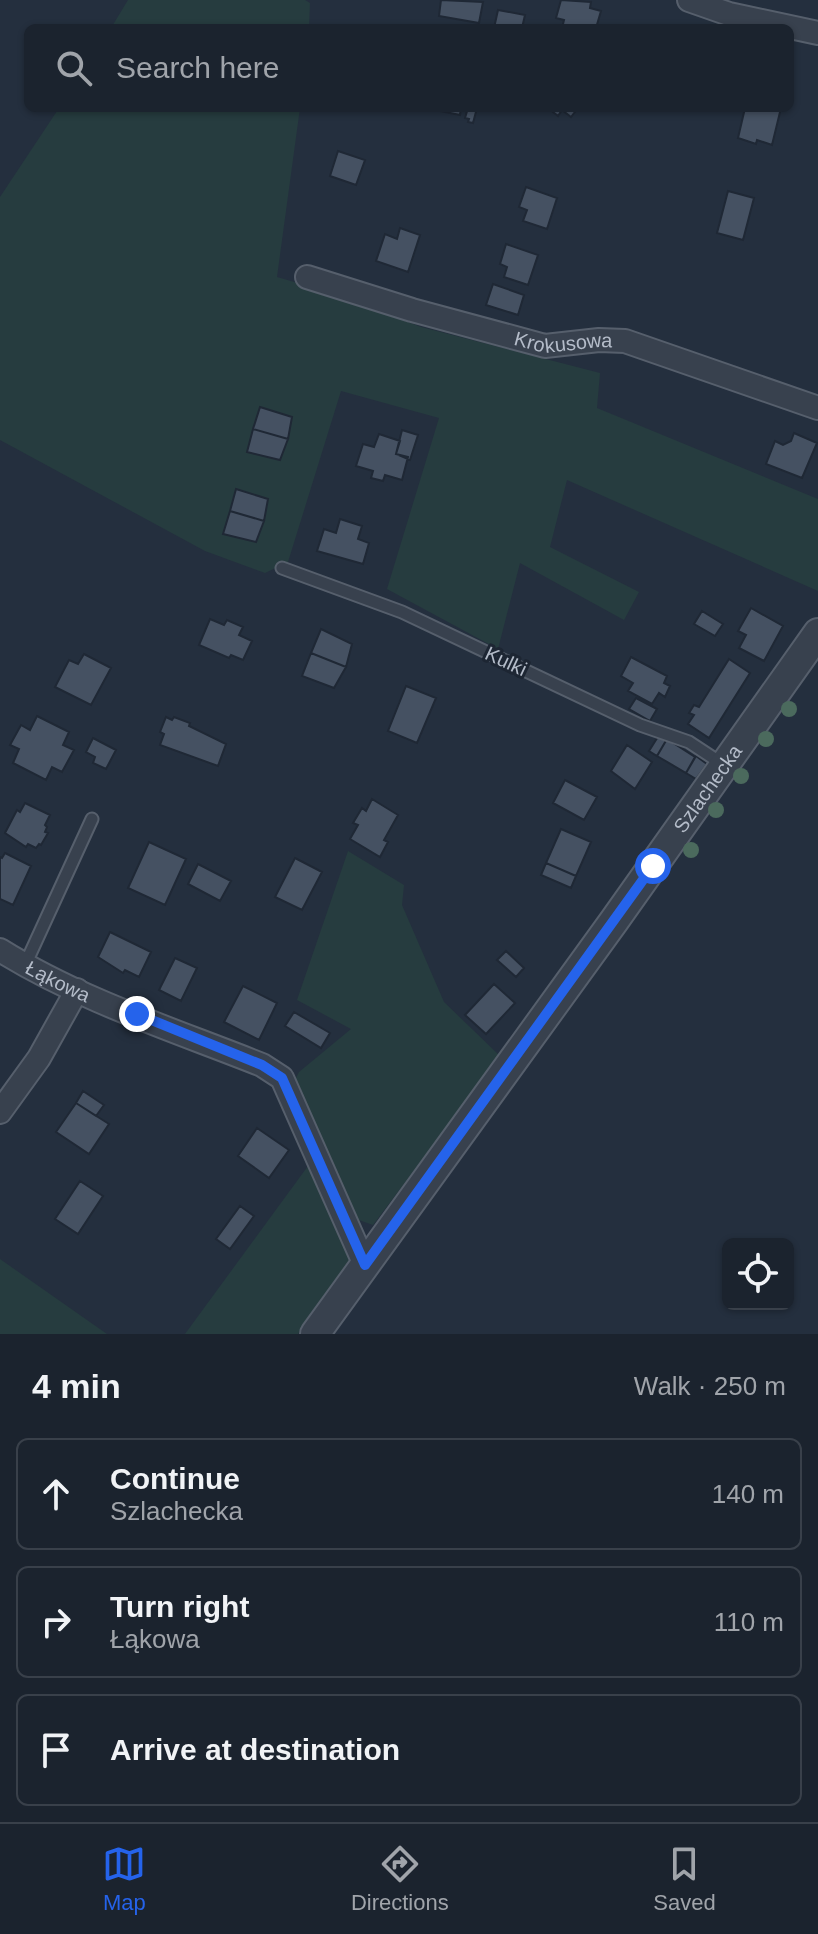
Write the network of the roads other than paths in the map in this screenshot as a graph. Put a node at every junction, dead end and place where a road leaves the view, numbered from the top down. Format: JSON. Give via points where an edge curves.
{"nodes":[{"id":1,"x":689,"y":0,"type":"edge"},
{"id":2,"x":776,"y":24,"type":"edge"},
{"id":3,"x":794,"y":28,"type":"edge"},
{"id":4,"x":818,"y":33,"type":"edge"},
{"id":5,"x":307,"y":277,"type":"dead end"},
{"id":6,"x":818,"y":408,"type":"edge"},
{"id":7,"x":282,"y":568,"type":"dead end"},
{"id":8,"x":818,"y":633,"type":"edge"},
{"id":9,"x":724,"y":765,"type":"junction"},
{"id":10,"x":92,"y":819,"type":"dead end"},
{"id":11,"x":0,"y":950,"type":"edge"},
{"id":12,"x":25,"y":965,"type":"junction"},
{"id":13,"x":77,"y":990,"type":"junction"},
{"id":14,"x":0,"y":1112,"type":"edge"},
{"id":15,"x":365,"y":1265,"type":"junction"},
{"id":16,"x":315,"y":1334,"type":"edge"}],
"edges":[{"from":1,"to":2,"type":"street"},
{"from":3,"to":4,"type":"street"},
{"from":5,"to":6,"type":"street","name":"Krokusowa","via":[[545,346],[625,341]]},
{"from":7,"to":9,"type":"lane","name":"Kulki","via":[[402,612],[640,725],[689,742]]},
{"from":8,"to":9,"type":"street","name":"Szlachecka"},
{"from":9,"to":15,"type":"street","name":"Szlachecka"},
{"from":10,"to":12,"type":"lane"},
{"from":11,"to":12,"type":"street","name":"Łąkowa"},
{"from":12,"to":13,"type":"street","name":"Łąkowa"},
{"from":13,"to":14,"type":"street","via":[[39,1058]]},
{"from":13,"to":15,"type":"street","name":"Łąkowa","via":[[262,1065],[282,1078]]},
{"from":15,"to":16,"type":"street","name":"Szlachecka"}]}
